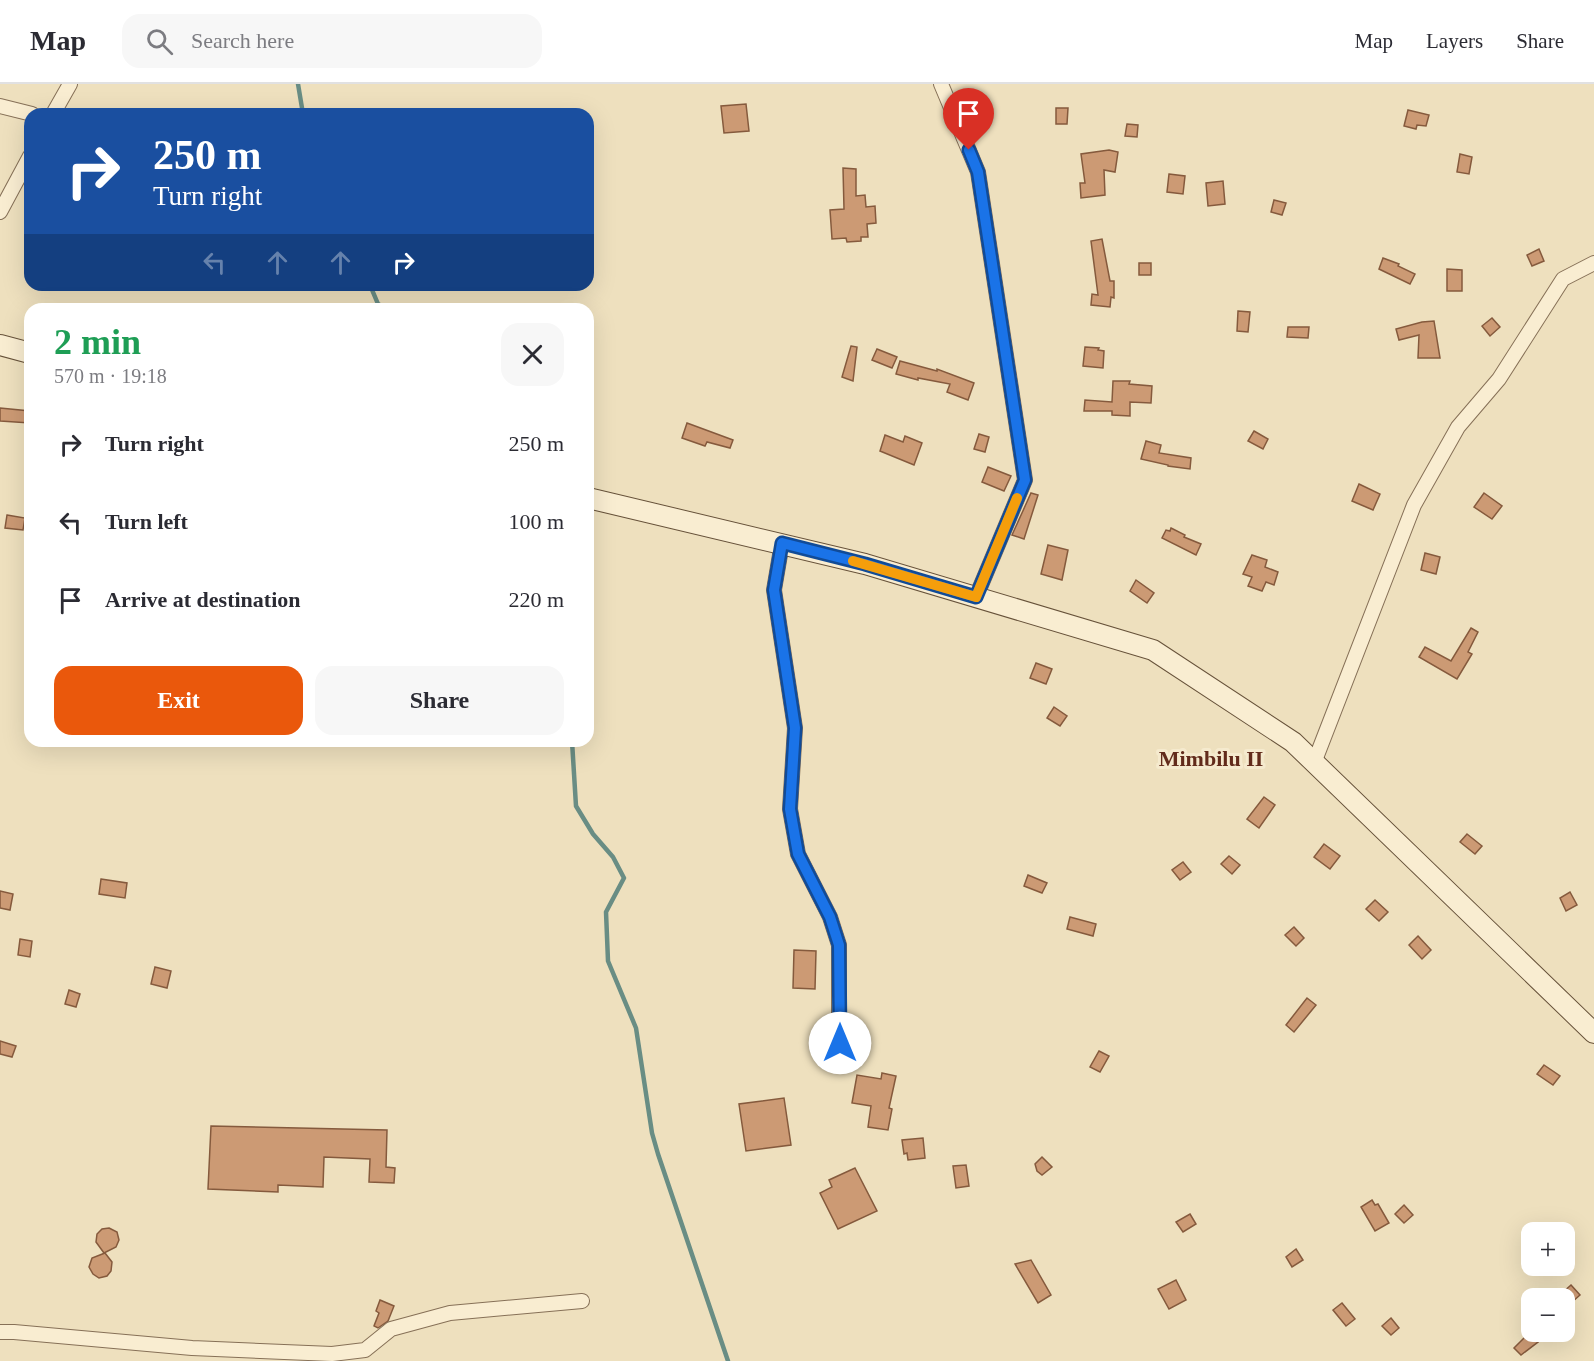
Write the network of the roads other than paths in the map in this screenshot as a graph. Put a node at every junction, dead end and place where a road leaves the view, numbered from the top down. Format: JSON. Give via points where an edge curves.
{"nodes":[{"id":1,"x":70,"y":84,"type":"edge"},
{"id":2,"x":941,"y":84,"type":"edge"},
{"id":3,"x":0,"y":106,"type":"edge"},
{"id":4,"x":56,"y":108,"type":"edge"},
{"id":5,"x":24,"y":112,"type":"edge"},
{"id":6,"x":24,"y":167,"type":"edge"},
{"id":7,"x":0,"y":212,"type":"edge"},
{"id":8,"x":1594,"y":263,"type":"edge"},
{"id":9,"x":0,"y":345,"type":"edge"},
{"id":10,"x":24,"y":351,"type":"edge"},
{"id":11,"x":594,"y":499,"type":"edge"},
{"id":12,"x":782,"y":543,"type":"junction"},
{"id":13,"x":976,"y":597,"type":"junction"},
{"id":14,"x":1314,"y":763,"type":"junction"},
{"id":15,"x":1594,"y":1034,"type":"edge"},
{"id":16,"x":840,"y":1043,"type":"dead end"},
{"id":17,"x":582,"y":1301,"type":"dead end"},
{"id":18,"x":0,"y":1332,"type":"edge"}],
"edges":[{"from":1,"to":4,"type":"street"},
{"from":2,"to":13,"type":"street","via":[[978,172],[1025,480]]},
{"from":3,"to":5,"type":"street"},
{"from":6,"to":7,"type":"street"},
{"from":8,"to":14,"type":"street","via":[[1563,279],[1499,379],[1458,427],[1414,505]]},
{"from":9,"to":10,"type":"main road"},
{"from":11,"to":12,"type":"main road"},
{"from":12,"to":13,"type":"main road"},
{"from":12,"to":16,"type":"street","via":[[774,590],[795,728],[790,809],[798,854],[830,917],[839,945]]},
{"from":13,"to":14,"type":"main road","via":[[1154,650],[1293,742]]},
{"from":14,"to":15,"type":"main road"},
{"from":17,"to":18,"type":"street","via":[[450,1312],[391,1329],[365,1350],[332,1354],[192,1348]]}]}
